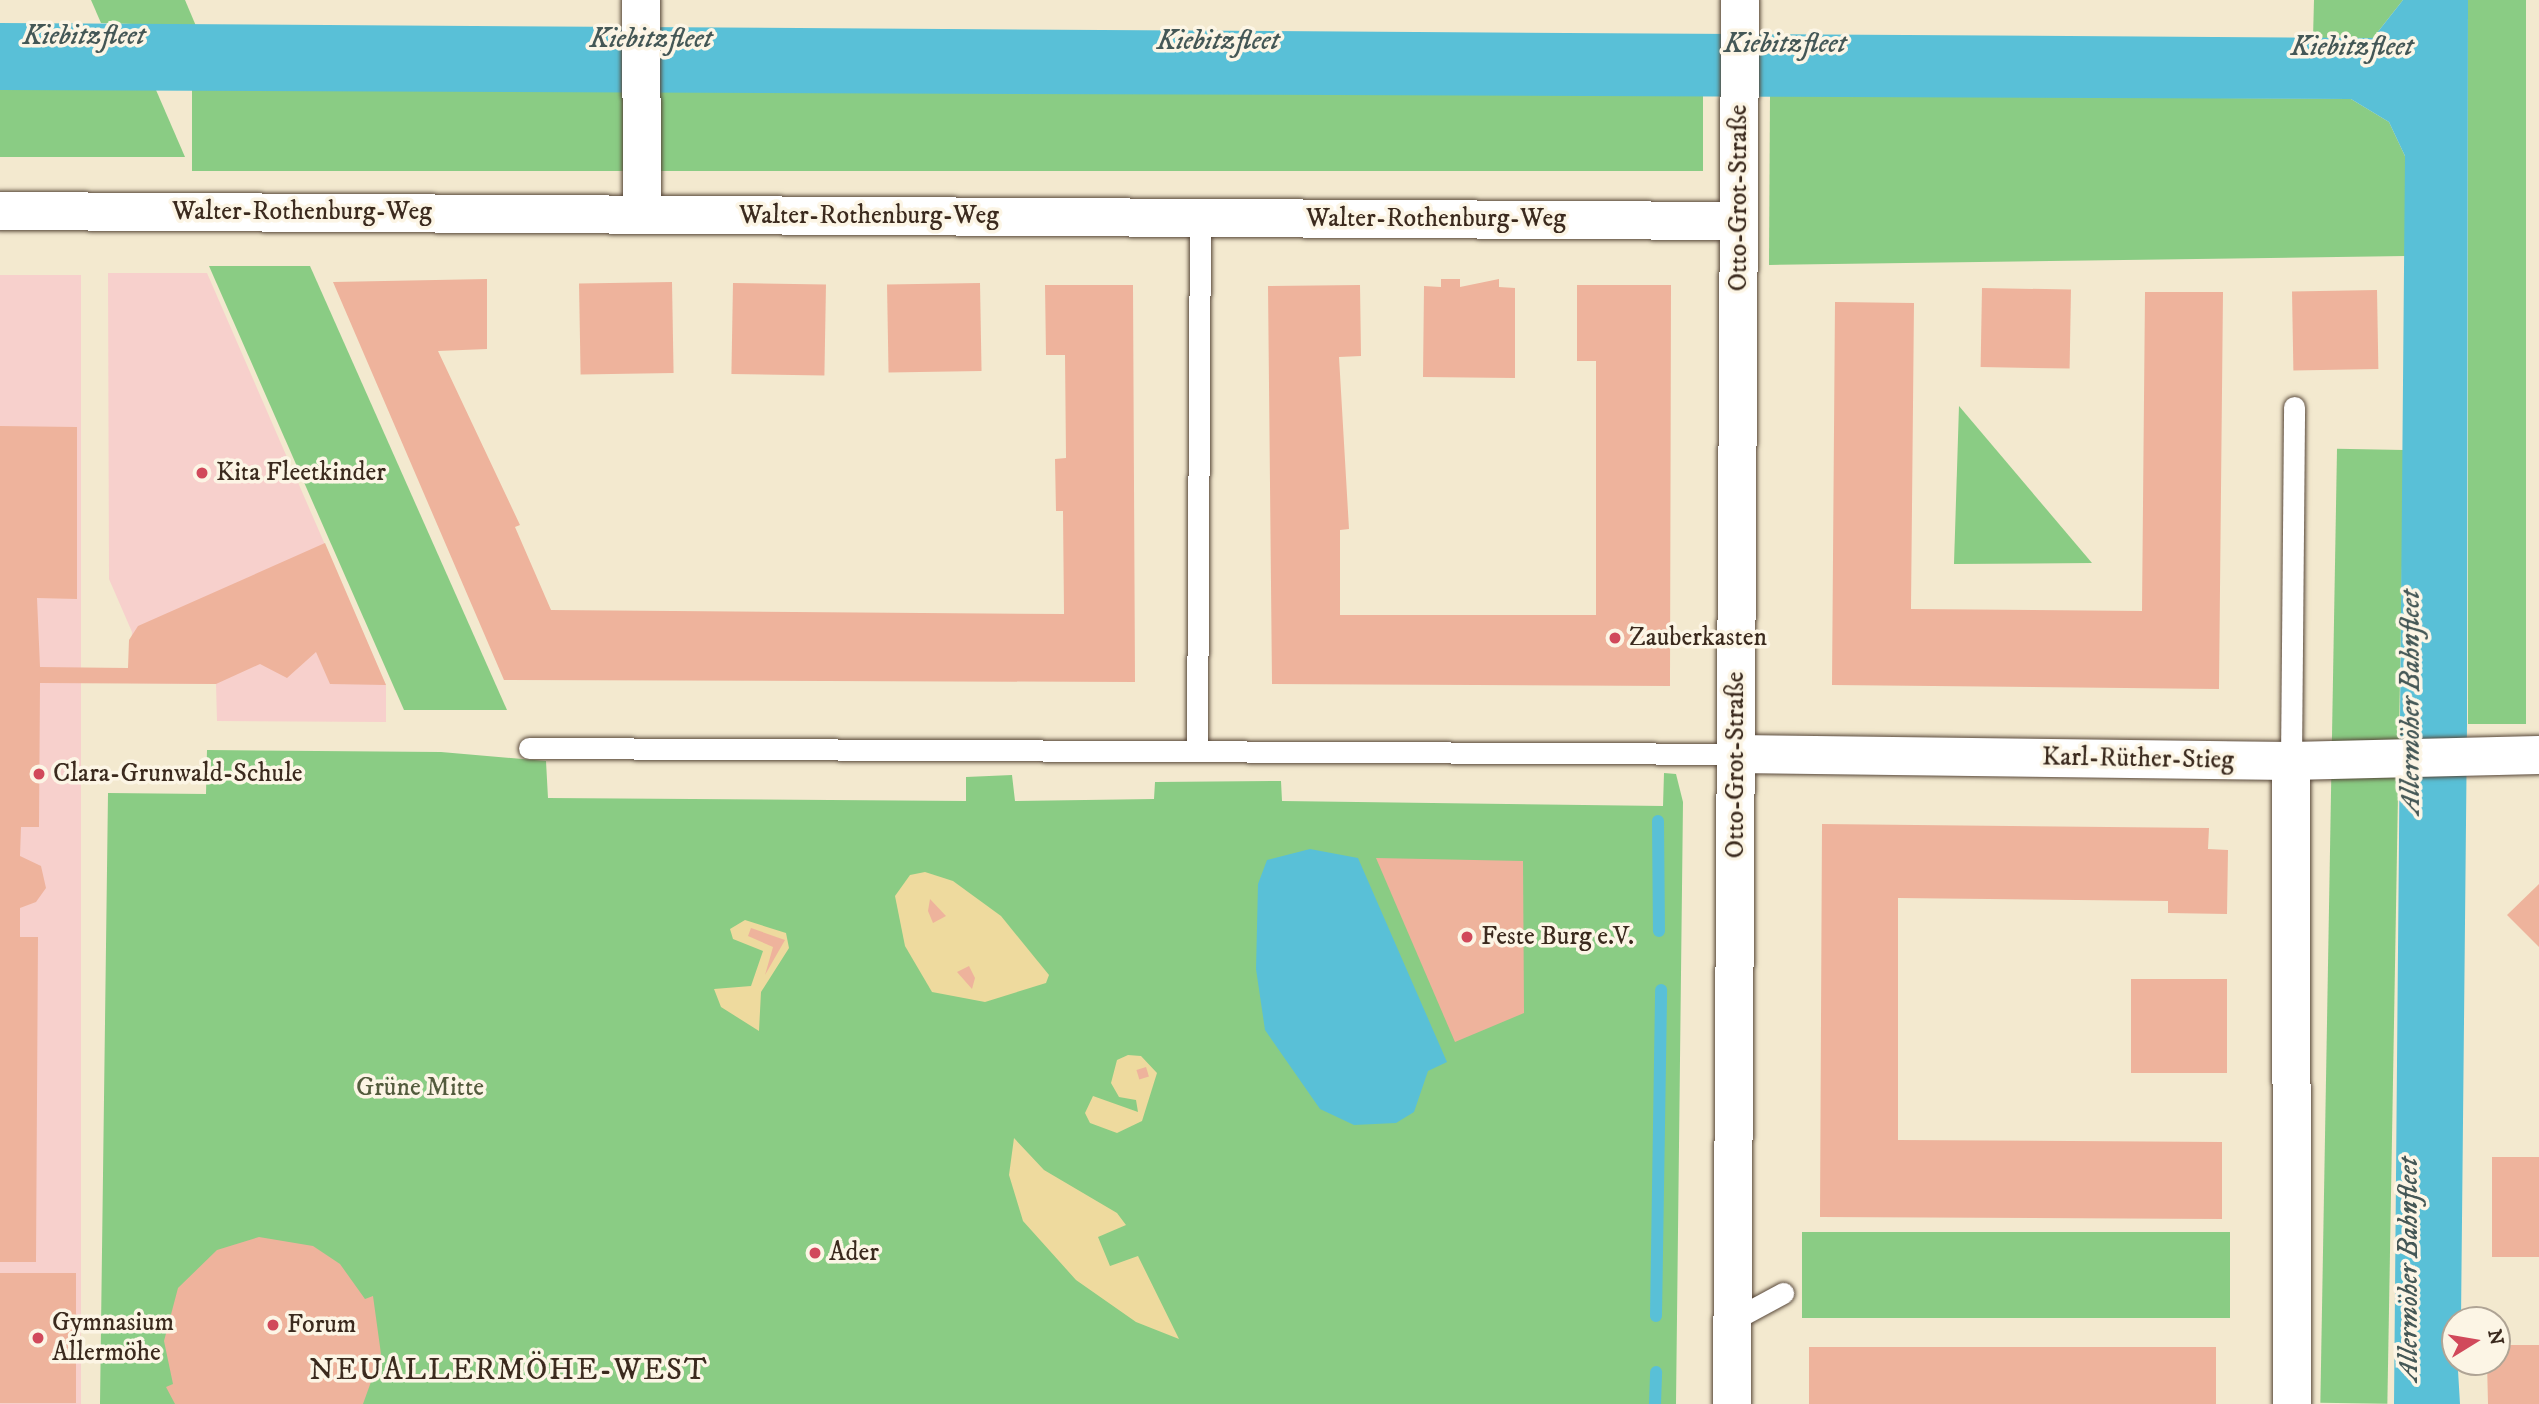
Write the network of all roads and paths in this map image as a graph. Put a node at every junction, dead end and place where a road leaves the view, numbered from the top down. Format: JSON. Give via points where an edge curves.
{"nodes":[{"id":1,"x":1740,"y":0,"type":"edge"},
{"id":2,"x":641,"y":4,"type":"edge"},
{"id":3,"x":0,"y":211,"type":"edge"},
{"id":4,"x":642,"y":214,"type":"junction"},
{"id":5,"x":1200,"y":218,"type":"junction"},
{"id":6,"x":1738,"y":221,"type":"junction"},
{"id":7,"x":2294,"y":407,"type":"dead end"},
{"id":8,"x":529,"y":748,"type":"dead end"},
{"id":9,"x":1197,"y":748,"type":"junction"},
{"id":10,"x":1736,"y":754,"type":"junction"},
{"id":11,"x":2539,"y":755,"type":"edge"},
{"id":12,"x":2291,"y":761,"type":"junction"},
{"id":13,"x":1783,"y":1293,"type":"dead end"},
{"id":14,"x":1733,"y":1320,"type":"junction"},
{"id":15,"x":1732,"y":1404,"type":"edge"},
{"id":16,"x":2292,"y":1404,"type":"edge"}],
"edges":[{"from":1,"to":6,"type":"street","name":"Otto-Grot-Straße"},
{"from":2,"to":4,"type":"street"},
{"from":3,"to":4,"type":"street","name":"Walter-Rothenburg-Weg"},
{"from":4,"to":5,"type":"street","name":"Walter-Rothenburg-Weg"},
{"from":5,"to":6,"type":"street","name":"Walter-Rothenburg-Weg"},
{"from":5,"to":9,"type":"lane"},
{"from":6,"to":10,"type":"street","name":"Otto-Grot-Straße"},
{"from":7,"to":12,"type":"lane"},
{"from":8,"to":9,"type":"lane"},
{"from":9,"to":10,"type":"lane"},
{"from":10,"to":12,"type":"street","name":"Karl-Rüther-Stieg"},
{"from":10,"to":14,"type":"street","name":"Otto-Grot-Straße"},
{"from":11,"to":12,"type":"street","name":"Karl-Rüther-Stieg"},
{"from":12,"to":16,"type":"street"},
{"from":13,"to":14,"type":"lane"},
{"from":14,"to":15,"type":"street","name":"Otto-Grot-Straße"}]}
